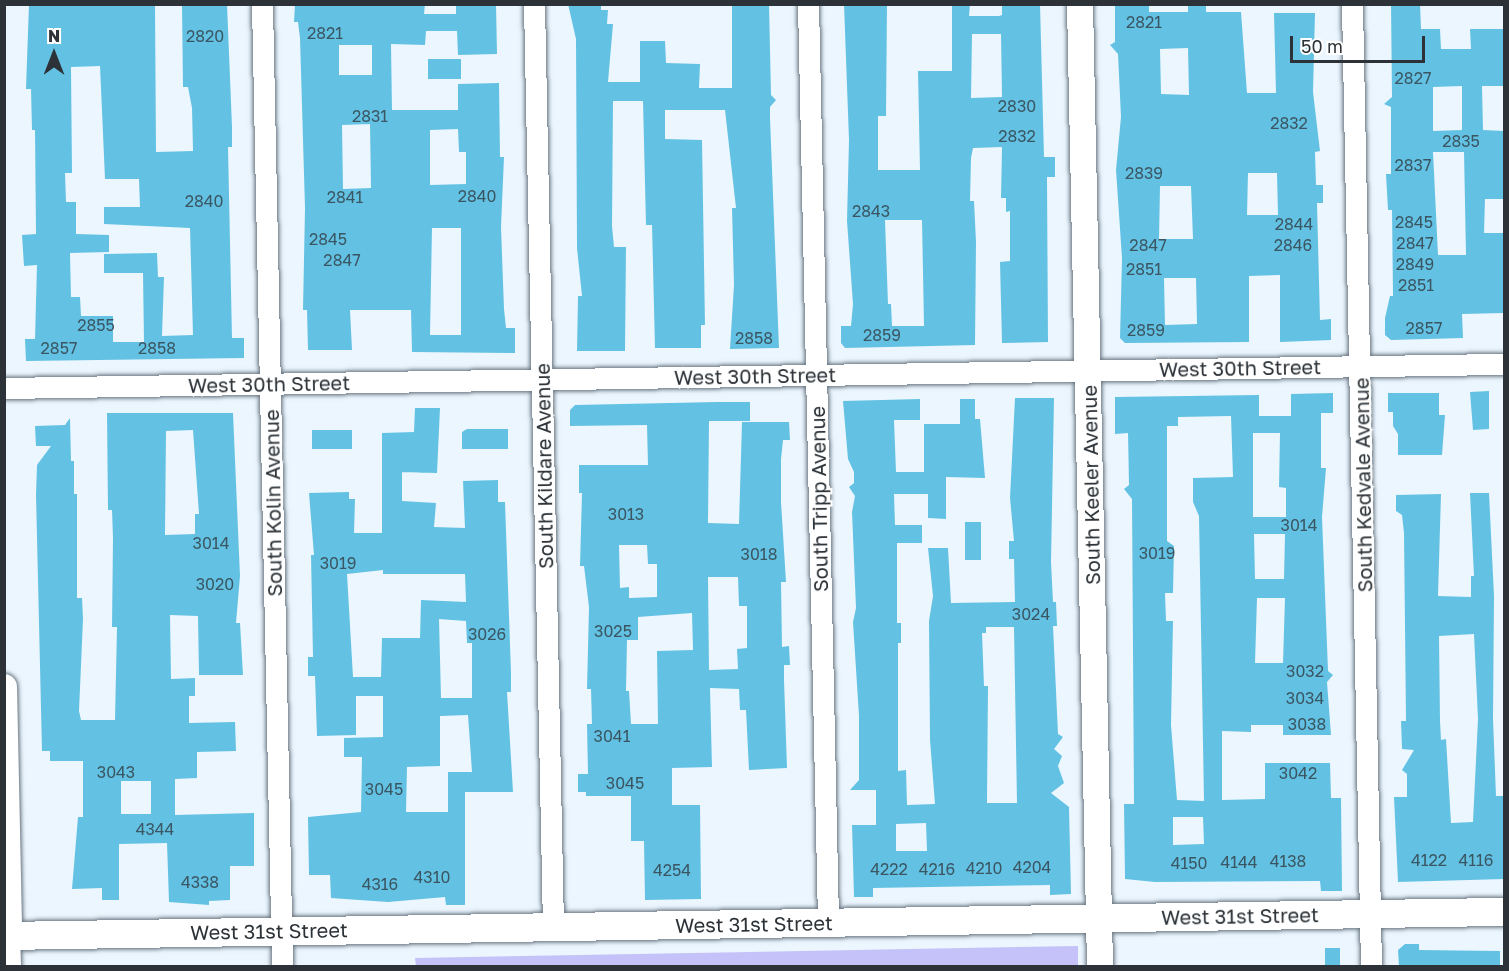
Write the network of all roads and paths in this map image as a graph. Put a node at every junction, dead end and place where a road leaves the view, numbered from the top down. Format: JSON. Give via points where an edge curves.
{"nodes":[{"id":1,"x":262,"y":4,"type":"edge"},
{"id":2,"x":534,"y":4,"type":"edge"},
{"id":3,"x":808,"y":4,"type":"edge"},
{"id":4,"x":1080,"y":4,"type":"edge"},
{"id":5,"x":1352,"y":4,"type":"edge"},
{"id":6,"x":1504,"y":364,"type":"edge"},
{"id":7,"x":1361,"y":366,"type":"junction"},
{"id":8,"x":1088,"y":371,"type":"junction"},
{"id":9,"x":816,"y":375,"type":"junction"},
{"id":10,"x":542,"y":379,"type":"junction"},
{"id":11,"x":270,"y":384,"type":"junction"},
{"id":12,"x":4,"y":388,"type":"edge"},
{"id":13,"x":4,"y":687,"type":"edge"},
{"id":14,"x":6,"y":829,"type":"edge"},
{"id":15,"x":1504,"y":912,"type":"edge"},
{"id":16,"x":1370,"y":914,"type":"junction"},
{"id":17,"x":1099,"y":918,"type":"junction"},
{"id":18,"x":828,"y":922,"type":"junction"},
{"id":19,"x":553,"y":927,"type":"junction"},
{"id":20,"x":282,"y":931,"type":"junction"},
{"id":21,"x":7,"y":936,"type":"edge"},
{"id":22,"x":10,"y":966,"type":"edge"},
{"id":23,"x":282,"y":966,"type":"edge"},
{"id":24,"x":1100,"y":966,"type":"edge"},
{"id":25,"x":1371,"y":966,"type":"edge"}],
"edges":[{"from":1,"to":11,"type":"street","name":"South Kolin Avenue"},
{"from":2,"to":10,"type":"street","name":"South Kildare Avenue"},
{"from":3,"to":9,"type":"street","name":"South Tripp Avenue"},
{"from":4,"to":8,"type":"street","name":"South Keeler Avenue"},
{"from":5,"to":7,"type":"street","name":"South Kedvale Avenue"},
{"from":6,"to":7,"type":"street","name":"West 30th Street"},
{"from":7,"to":8,"type":"street","name":"West 30th Street"},
{"from":7,"to":16,"type":"street","name":"South Kedvale Avenue"},
{"from":8,"to":9,"type":"street","name":"West 30th Street"},
{"from":8,"to":17,"type":"street","name":"South Keeler Avenue"},
{"from":9,"to":10,"type":"street","name":"West 30th Street"},
{"from":9,"to":18,"type":"street","name":"South Tripp Avenue"},
{"from":10,"to":11,"type":"street","name":"West 30th Street"},
{"from":10,"to":19,"type":"street","name":"South Kildare Avenue"},
{"from":11,"to":12,"type":"street","name":"West 30th Street"},
{"from":11,"to":20,"type":"street","name":"South Kolin Avenue"},
{"from":13,"to":14,"type":"street"},
{"from":14,"to":21,"type":"street"},
{"from":15,"to":16,"type":"main road","name":"West 31st Street"},
{"from":16,"to":17,"type":"main road","name":"West 31st Street"},
{"from":16,"to":25,"type":"street","name":"South Kedvale Avenue"},
{"from":17,"to":18,"type":"main road","name":"West 31st Street"},
{"from":17,"to":24,"type":"street","name":"South Keeler Avenue"},
{"from":18,"to":19,"type":"main road","name":"West 31st Street"},
{"from":19,"to":20,"type":"main road","name":"West 31st Street"},
{"from":20,"to":21,"type":"main road","name":"West 31st Street"},
{"from":20,"to":23,"type":"street","name":"South Kolin Avenue"},
{"from":21,"to":22,"type":"street"}]}
